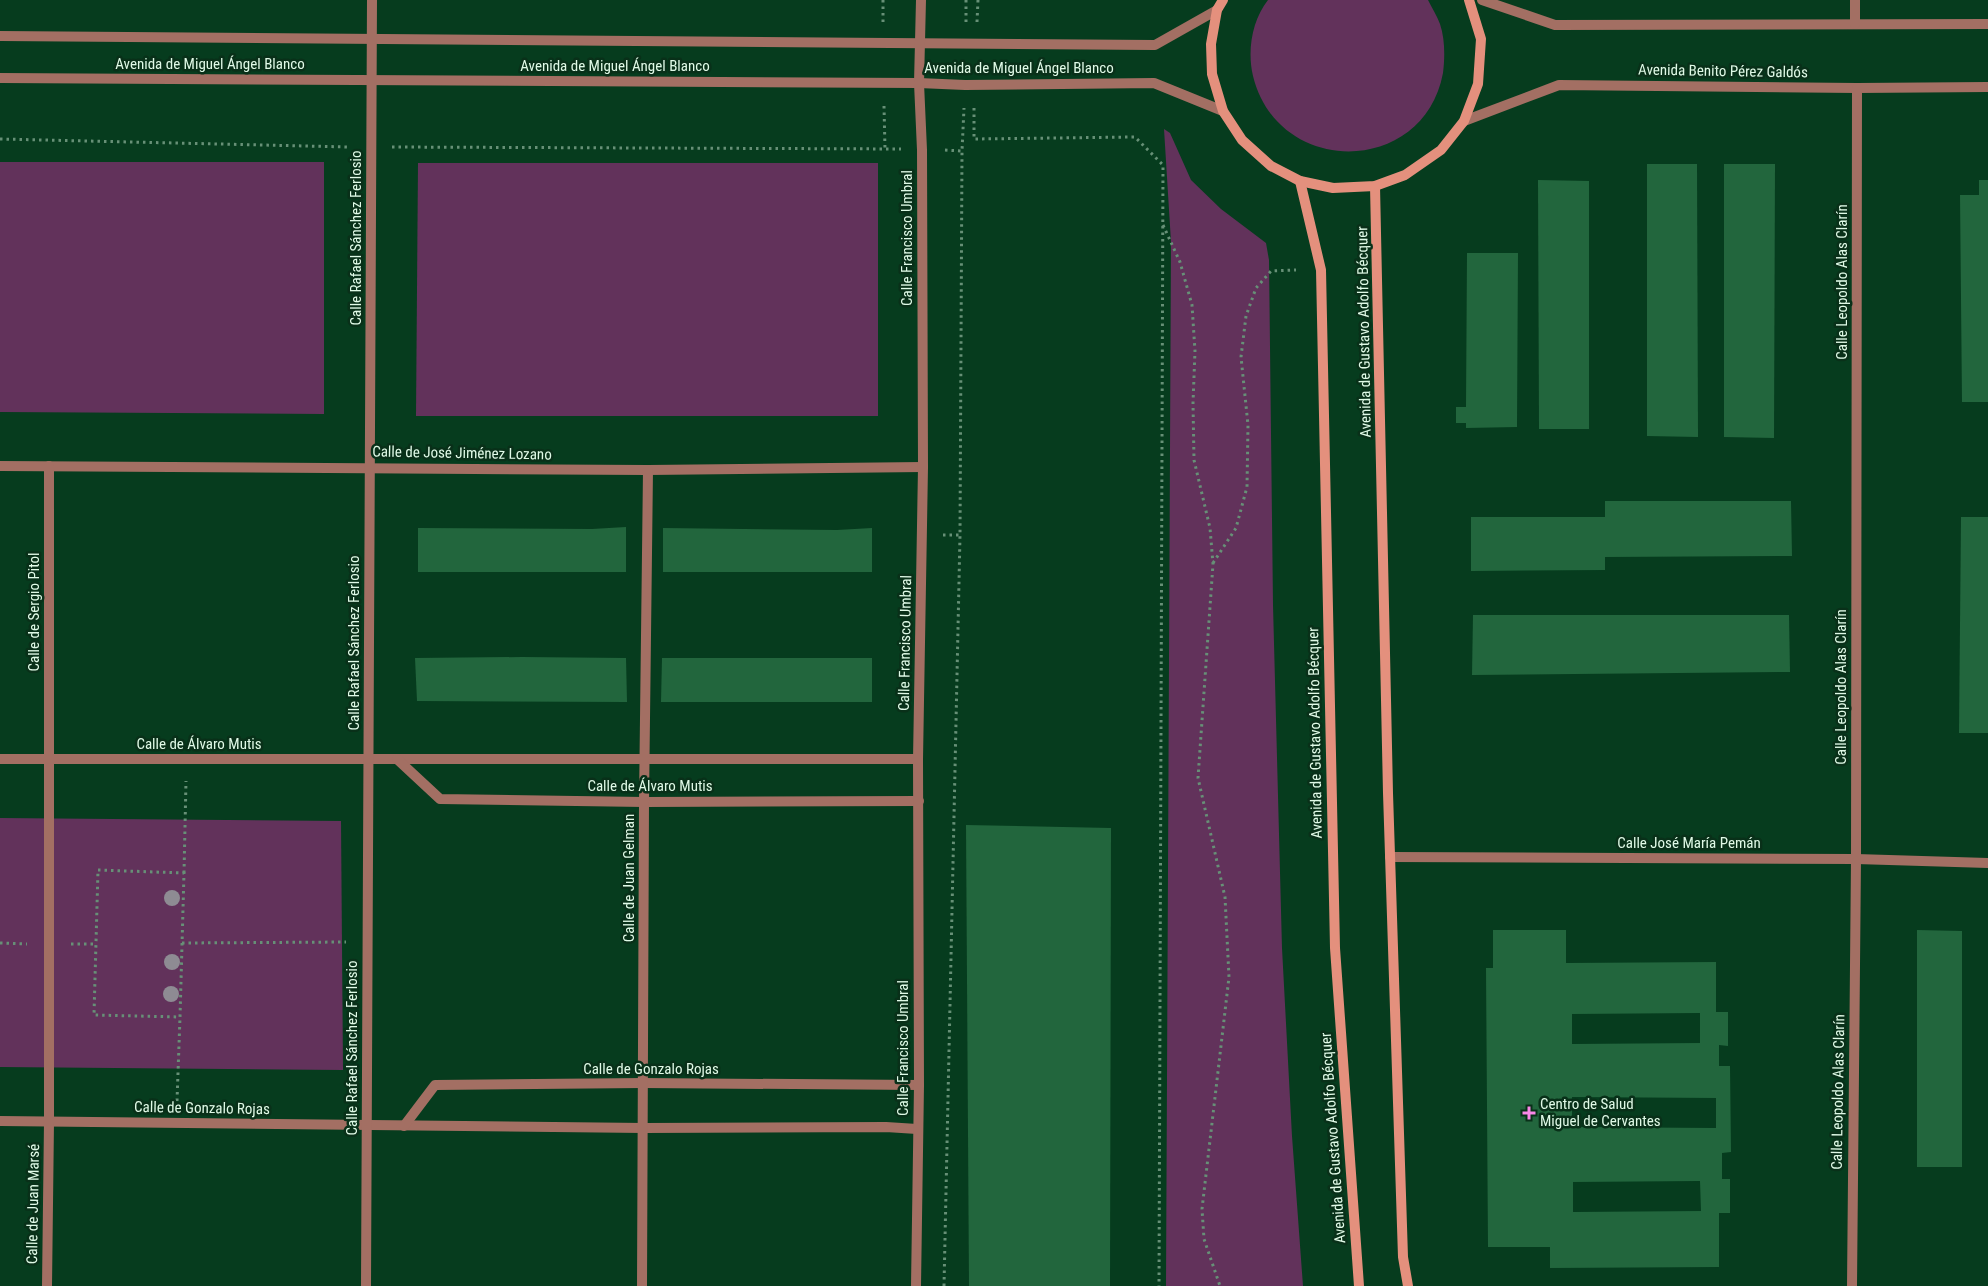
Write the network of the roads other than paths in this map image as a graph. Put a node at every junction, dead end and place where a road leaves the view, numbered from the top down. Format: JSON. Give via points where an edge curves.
{"nodes":[{"id":1,"x":372,"y":0,"type":"edge"},
{"id":2,"x":921,"y":0,"type":"edge"},
{"id":3,"x":1222,"y":0,"type":"edge"},
{"id":4,"x":1469,"y":0,"type":"edge"},
{"id":5,"x":1482,"y":0,"type":"edge"},
{"id":6,"x":1855,"y":0,"type":"edge"},
{"id":7,"x":1218,"y":10,"type":"junction"},
{"id":8,"x":1855,"y":24,"type":"junction"},
{"id":9,"x":1988,"y":24,"type":"edge"},
{"id":10,"x":0,"y":36,"type":"edge"},
{"id":11,"x":371,"y":39,"type":"junction"},
{"id":12,"x":919,"y":42,"type":"junction"},
{"id":13,"x":0,"y":78,"type":"edge"},
{"id":14,"x":372,"y":80,"type":"junction"},
{"id":15,"x":919,"y":83,"type":"junction"},
{"id":16,"x":1988,"y":87,"type":"edge"},
{"id":17,"x":1857,"y":88,"type":"junction"},
{"id":18,"x":1223,"y":111,"type":"junction"},
{"id":19,"x":1464,"y":121,"type":"junction"},
{"id":20,"x":1300,"y":181,"type":"junction"},
{"id":21,"x":1375,"y":186,"type":"junction"},
{"id":22,"x":0,"y":466,"type":"edge"},
{"id":23,"x":50,"y":466,"type":"junction"},
{"id":24,"x":923,"y":467,"type":"junction"},
{"id":25,"x":370,"y":468,"type":"junction"},
{"id":26,"x":648,"y":470,"type":"junction"},
{"id":27,"x":918,"y":758,"type":"junction"},
{"id":28,"x":0,"y":759,"type":"edge"},
{"id":29,"x":48,"y":759,"type":"junction"},
{"id":30,"x":368,"y":759,"type":"junction"},
{"id":31,"x":397,"y":759,"type":"junction"},
{"id":32,"x":645,"y":759,"type":"junction"},
{"id":33,"x":919,"y":801,"type":"junction"},
{"id":34,"x":644,"y":802,"type":"junction"},
{"id":35,"x":1390,"y":857,"type":"junction"},
{"id":36,"x":1856,"y":859,"type":"junction"},
{"id":37,"x":1988,"y":863,"type":"edge"},
{"id":38,"x":644,"y":1083,"type":"junction"},
{"id":39,"x":919,"y":1085,"type":"junction"},
{"id":40,"x":0,"y":1121,"type":"edge"},
{"id":41,"x":49,"y":1122,"type":"junction"},
{"id":42,"x":367,"y":1125,"type":"junction"},
{"id":43,"x":404,"y":1126,"type":"junction"},
{"id":44,"x":644,"y":1128,"type":"junction"},
{"id":45,"x":917,"y":1129,"type":"junction"},
{"id":46,"x":47,"y":1286,"type":"edge"},
{"id":47,"x":366,"y":1286,"type":"edge"},
{"id":48,"x":642,"y":1286,"type":"edge"},
{"id":49,"x":916,"y":1286,"type":"edge"},
{"id":50,"x":1359,"y":1286,"type":"edge"},
{"id":51,"x":1408,"y":1286,"type":"edge"},
{"id":52,"x":1852,"y":1286,"type":"edge"}],
"edges":[{"from":1,"to":11,"type":"street","name":"Calle Rafael Sánchez Ferlosio"},
{"from":2,"to":12,"type":"street","name":"Calle Francisco Umbral"},
{"from":3,"to":7,"type":"street"},
{"from":4,"to":19,"type":"street","via":[[1481,39],[1478,84]]},
{"from":5,"to":8,"type":"street","via":[[1555,25]]},
{"from":6,"to":8,"type":"street"},
{"from":7,"to":12,"type":"street","name":"Avenida de Miguel Ángel Blanco","via":[[1155,45]]},
{"from":7,"to":18,"type":"street","via":[[1211,44],[1212,74]]},
{"from":8,"to":9,"type":"street"},
{"from":10,"to":11,"type":"street","name":"Avenida de Miguel Ángel Blanco"},
{"from":11,"to":12,"type":"street","name":"Avenida de Miguel Ángel Blanco"},
{"from":11,"to":14,"type":"street","name":"Calle Rafael Sánchez Ferlosio"},
{"from":12,"to":15,"type":"street","name":"Calle Francisco Umbral"},
{"from":13,"to":14,"type":"street","name":"Avenida de Miguel Ángel Blanco"},
{"from":14,"to":15,"type":"street","name":"Avenida de Miguel Ángel Blanco"},
{"from":14,"to":25,"type":"street","name":"Calle Rafael Sánchez Ferlosio"},
{"from":15,"to":18,"type":"street","name":"Avenida de Miguel Ángel Blanco","via":[[1154,83]]},
{"from":15,"to":24,"type":"street","name":"Calle Francisco Umbral"},
{"from":16,"to":17,"type":"street","name":"Avenida Benito Pérez Galdós"},
{"from":17,"to":19,"type":"street","name":"Avenida Benito Pérez Galdós","via":[[1559,84]]},
{"from":17,"to":36,"type":"street","name":"Calle Leopoldo Alas Clarín"},
{"from":18,"to":20,"type":"street","via":[[1242,140],[1271,166]]},
{"from":19,"to":21,"type":"street","via":[[1441,150],[1405,176]]},
{"from":20,"to":21,"type":"street","via":[[1333,188]]},
{"from":20,"to":50,"type":"street","name":"Avenida de Gustavo Adolfo Bécquer","via":[[1321,270],[1335,948]]},
{"from":21,"to":35,"type":"street","name":"Avenida de Gustavo Adolfo Bécquer"},
{"from":22,"to":23,"type":"street","name":"Calle de José Jiménez Lozano"},
{"from":23,"to":25,"type":"street","name":"Calle de José Jiménez Lozano"},
{"from":23,"to":29,"type":"street","name":"Calle de Sergio Pitol"},
{"from":24,"to":26,"type":"street","name":"Calle de José Jiménez Lozano"},
{"from":24,"to":27,"type":"street","name":"Calle Francisco Umbral"},
{"from":25,"to":26,"type":"street","name":"Calle de José Jiménez Lozano"},
{"from":25,"to":30,"type":"street","name":"Calle Rafael Sánchez Ferlosio"},
{"from":26,"to":32,"type":"street","name":"Calle de Juan Gelman"},
{"from":27,"to":32,"type":"street","name":"Calle de Álvaro Mutis"},
{"from":27,"to":33,"type":"street","name":"Calle Francisco Umbral"},
{"from":28,"to":29,"type":"street","name":"Calle de Álvaro Mutis"},
{"from":29,"to":30,"type":"street","name":"Calle de Álvaro Mutis"},
{"from":29,"to":41,"type":"street","name":"Calle de Sergio Pitol"},
{"from":30,"to":31,"type":"street","name":"Calle de Álvaro Mutis"},
{"from":30,"to":42,"type":"street","name":"Calle Rafael Sánchez Ferlosio"},
{"from":31,"to":32,"type":"street","name":"Calle de Álvaro Mutis"},
{"from":31,"to":34,"type":"street","name":"Calle de Álvaro Mutis","via":[[440,799]]},
{"from":32,"to":34,"type":"street","name":"Calle de Juan Gelman"},
{"from":33,"to":34,"type":"street","name":"Calle de Álvaro Mutis"},
{"from":33,"to":39,"type":"street","name":"Calle Francisco Umbral"},
{"from":34,"to":38,"type":"street","name":"Calle de Juan Gelman"},
{"from":35,"to":36,"type":"street","name":"Calle José María Pemán"},
{"from":35,"to":51,"type":"street","name":"Avenida de Gustavo Adolfo Bécquer","via":[[1403,1258]]},
{"from":36,"to":37,"type":"street","name":"Calle José María Pemán"},
{"from":36,"to":52,"type":"street","name":"Calle Leopoldo Alas Clarín"},
{"from":38,"to":39,"type":"street","name":"Calle de Gonzalo Rojas"},
{"from":38,"to":43,"type":"street","name":"Calle de Gonzalo Rojas","via":[[435,1085]]},
{"from":38,"to":44,"type":"street","name":"Calle de Juan Gelman"},
{"from":39,"to":45,"type":"street","name":"Calle Francisco Umbral"},
{"from":40,"to":41,"type":"street","name":"Calle de Gonzalo Rojas"},
{"from":41,"to":42,"type":"street","name":"Calle de Gonzalo Rojas"},
{"from":41,"to":46,"type":"street","name":"Calle de Juan Marsé"},
{"from":42,"to":43,"type":"street","name":"Calle de Gonzalo Rojas"},
{"from":42,"to":47,"type":"street","name":"Calle Rafael Sánchez Ferlosio"},
{"from":43,"to":44,"type":"street","name":"Calle de Gonzalo Rojas"},
{"from":44,"to":45,"type":"street","name":"Calle de Gonzalo Rojas"},
{"from":44,"to":48,"type":"street","name":"Calle de Juan Gelman"},
{"from":45,"to":49,"type":"street","name":"Calle Francisco Umbral"}]}
